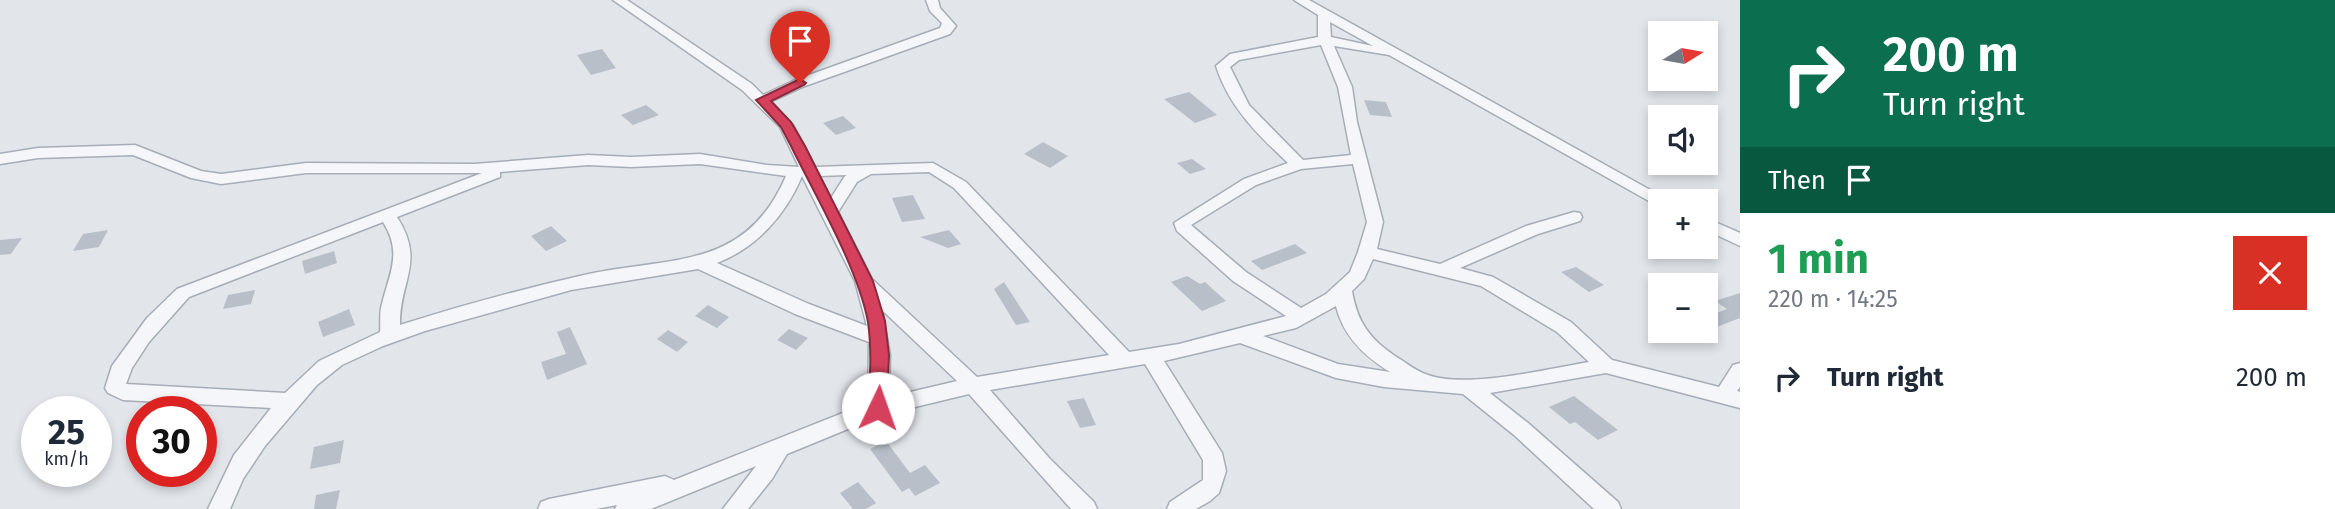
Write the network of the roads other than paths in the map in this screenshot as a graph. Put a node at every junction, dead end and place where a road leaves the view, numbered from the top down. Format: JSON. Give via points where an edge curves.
{"nodes":[{"id":1,"x":619,"y":0,"type":"edge"},
{"id":2,"x":932,"y":0,"type":"edge"},
{"id":3,"x":1300,"y":0,"type":"edge"},
{"id":4,"x":1325,"y":12,"type":"junction"},
{"id":5,"x":1325,"y":40,"type":"junction"},
{"id":6,"x":1400,"y":55,"type":"junction"},
{"id":7,"x":763,"y":100,"type":"junction"},
{"id":8,"x":0,"y":159,"type":"edge"},
{"id":9,"x":1360,"y":159,"type":"junction"},
{"id":10,"x":1299,"y":164,"type":"junction"},
{"id":11,"x":513,"y":166,"type":"junction"},
{"id":12,"x":865,"y":171,"type":"junction"},
{"id":13,"x":804,"y":172,"type":"junction"},
{"id":14,"x":1648,"y":194,"type":"edge"},
{"id":15,"x":830,"y":211,"type":"junction"},
{"id":16,"x":387,"y":215,"type":"junction"},
{"id":17,"x":1574,"y":217,"type":"dead end"},
{"id":18,"x":1718,"y":229,"type":"edge"},
{"id":19,"x":1740,"y":240,"type":"edge"},
{"id":20,"x":1367,"y":252,"type":"junction"},
{"id":21,"x":699,"y":262,"type":"junction"},
{"id":22,"x":1443,"y":269,"type":"junction"},
{"id":23,"x":864,"y":281,"type":"junction"},
{"id":24,"x":1343,"y":291,"type":"junction"},
{"id":25,"x":1302,"y":317,"type":"junction"},
{"id":26,"x":390,"y":334,"type":"junction"},
{"id":27,"x":1242,"y":336,"type":"junction"},
{"id":28,"x":878,"y":338,"type":"junction"},
{"id":29,"x":1151,"y":357,"type":"junction"},
{"id":30,"x":1126,"y":361,"type":"junction"},
{"id":31,"x":1606,"y":366,"type":"junction"},
{"id":32,"x":1740,"y":370,"type":"edge"},
{"id":33,"x":1427,"y":384,"type":"junction"},
{"id":34,"x":973,"y":385,"type":"junction"},
{"id":35,"x":1468,"y":387,"type":"junction"},
{"id":36,"x":1732,"y":399,"type":"edge"},
{"id":37,"x":291,"y":401,"type":"junction"},
{"id":38,"x":878,"y":408,"type":"junction"},
{"id":39,"x":780,"y":447,"type":"junction"},
{"id":40,"x":696,"y":479,"type":"junction"},
{"id":41,"x":219,"y":509,"type":"edge"},
{"id":42,"x":549,"y":509,"type":"edge"},
{"id":43,"x":626,"y":509,"type":"edge"},
{"id":44,"x":734,"y":509,"type":"edge"},
{"id":45,"x":1086,"y":509,"type":"edge"},
{"id":46,"x":1178,"y":509,"type":"edge"},
{"id":47,"x":1610,"y":509,"type":"edge"}],
"edges":[{"from":1,"to":7,"type":"street"},
{"from":2,"to":7,"type":"street","via":[[936,12],[948,20],[950,26],[945,31]]},
{"from":3,"to":4,"type":"street"},
{"from":4,"to":5,"type":"street"},
{"from":4,"to":6,"type":"street"},
{"from":5,"to":6,"type":"street"},
{"from":5,"to":9,"type":"street","via":[[1345,87]]},
{"from":5,"to":10,"type":"street","via":[[1235,57],[1223,66],[1244,109]]},
{"from":6,"to":14,"type":"street"},
{"from":7,"to":13,"type":"street","via":[[786,125]]},
{"from":8,"to":11,"type":"street","via":[[135,150],[197,175],[221,178],[325,167],[430,170]]},
{"from":9,"to":10,"type":"street"},
{"from":9,"to":20,"type":"street","via":[[1375,222]]},
{"from":10,"to":25,"type":"street","via":[[1245,184],[1182,223],[1259,294]]},
{"from":11,"to":13,"type":"street","via":[[567,160],[700,159]]},
{"from":11,"to":16,"type":"street"},
{"from":12,"to":13,"type":"street"},
{"from":12,"to":15,"type":"street","via":[[850,179]]},
{"from":12,"to":30,"type":"street","via":[[921,167],[943,172]]},
{"from":13,"to":15,"type":"street"},
{"from":13,"to":21,"type":"street","via":[[759,228],[733,248]]},
{"from":15,"to":23,"type":"street"},
{"from":16,"to":26,"type":"street","via":[[398,232],[403,268],[390,306]]},
{"from":16,"to":37,"type":"street","via":[[183,293],[134,348],[114,380],[115,388],[122,392]]},
{"from":17,"to":22,"type":"street"},
{"from":18,"to":19,"type":"street"},
{"from":20,"to":22,"type":"street"},
{"from":20,"to":24,"type":"street","via":[[1358,275]]},
{"from":21,"to":26,"type":"street","via":[[580,282]]},
{"from":21,"to":28,"type":"street"},
{"from":22,"to":31,"type":"street","via":[[1504,290],[1564,327]]},
{"from":23,"to":28,"type":"street"},
{"from":23,"to":34,"type":"street"},
{"from":24,"to":25,"type":"street"},
{"from":24,"to":33,"type":"street","via":[[1349,323],[1363,342]]},
{"from":25,"to":27,"type":"street"},
{"from":26,"to":37,"type":"street","via":[[324,367]]},
{"from":27,"to":29,"type":"street"},
{"from":27,"to":33,"type":"street","via":[[1336,371]]},
{"from":28,"to":38,"type":"street"},
{"from":29,"to":30,"type":"street"},
{"from":29,"to":46,"type":"street","via":[[1214,459],[1217,477],[1212,488]]},
{"from":30,"to":34,"type":"street"},
{"from":31,"to":35,"type":"street"},
{"from":31,"to":36,"type":"street"},
{"from":32,"to":36,"type":"street"},
{"from":33,"to":35,"type":"street"},
{"from":34,"to":38,"type":"street"},
{"from":34,"to":45,"type":"street"},
{"from":35,"to":47,"type":"street"},
{"from":37,"to":41,"type":"street","via":[[238,465]]},
{"from":38,"to":39,"type":"street"},
{"from":39,"to":40,"type":"street"},
{"from":39,"to":44,"type":"street"},
{"from":40,"to":42,"type":"street"},
{"from":40,"to":43,"type":"street"}]}
